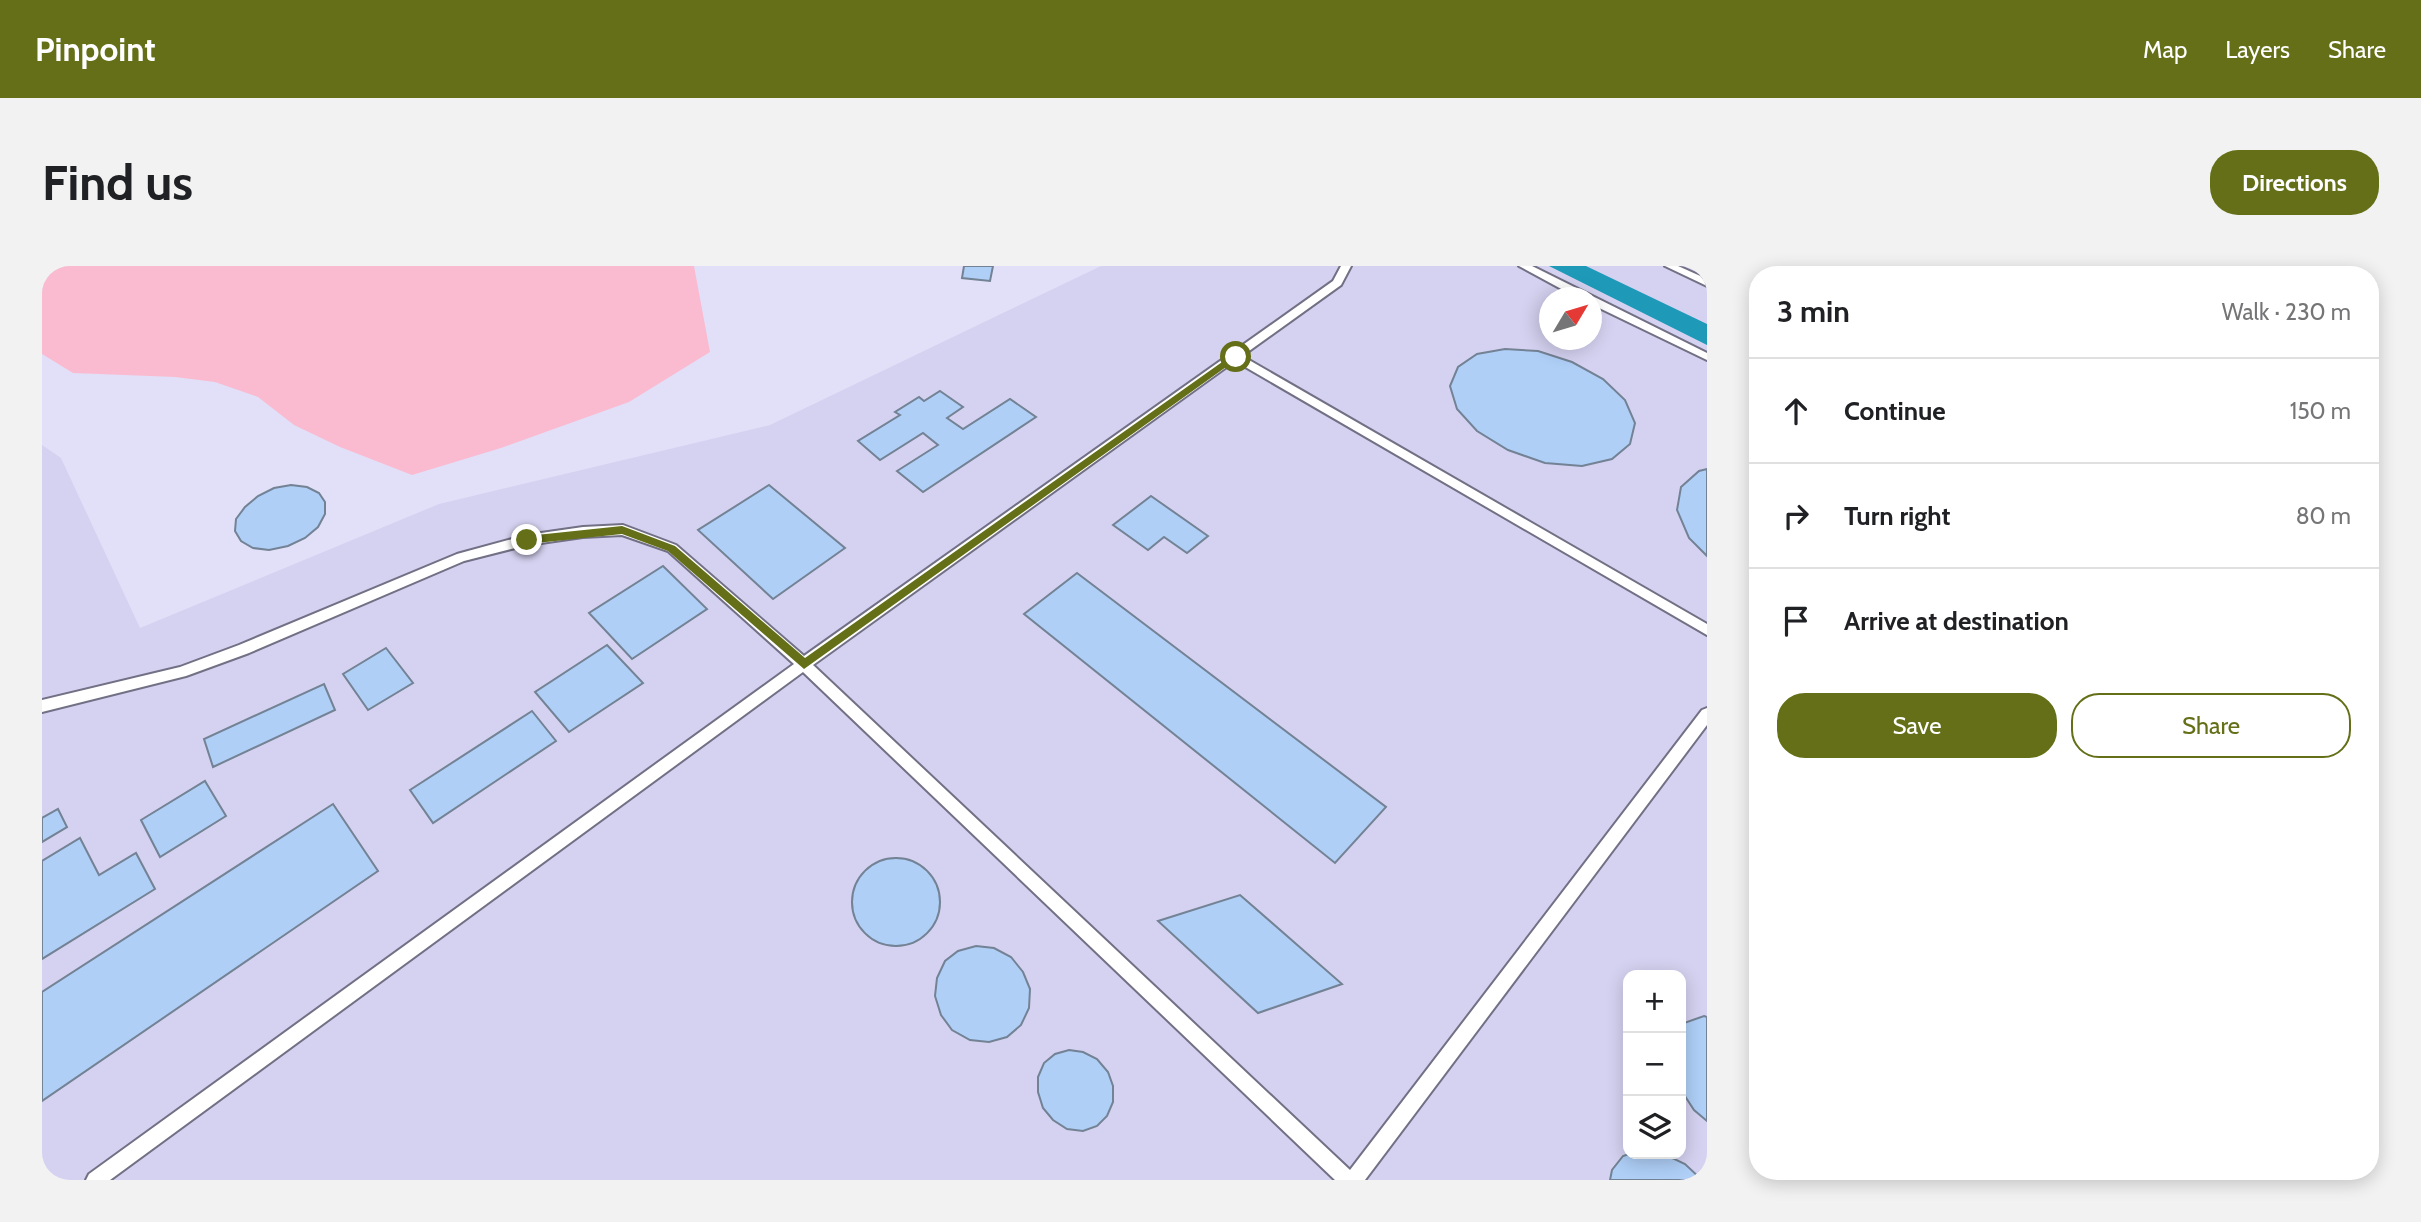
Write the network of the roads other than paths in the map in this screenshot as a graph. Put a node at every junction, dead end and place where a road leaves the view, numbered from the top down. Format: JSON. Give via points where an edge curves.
{"nodes":[{"id":1,"x":1346,"y":266,"type":"edge"},
{"id":2,"x":1524,"y":266,"type":"edge"},
{"id":3,"x":1670,"y":266,"type":"edge"},
{"id":4,"x":1707,"y":283,"type":"edge"},
{"id":5,"x":1565,"y":287,"type":"edge"},
{"id":6,"x":1602,"y":306,"type":"edge"},
{"id":7,"x":1236,"y":357,"type":"junction"},
{"id":8,"x":1707,"y":358,"type":"edge"},
{"id":9,"x":1707,"y":630,"type":"edge"},
{"id":10,"x":804,"y":664,"type":"junction"},
{"id":11,"x":42,"y":706,"type":"edge"},
{"id":12,"x":1707,"y":713,"type":"edge"},
{"id":13,"x":95,"y":1180,"type":"edge"},
{"id":14,"x":1348,"y":1180,"type":"edge"},
{"id":15,"x":1354,"y":1180,"type":"edge"}],
"edges":[{"from":1,"to":7,"type":"lane","via":[[1336,283]]},
{"from":2,"to":5,"type":"lane"},
{"from":3,"to":4,"type":"lane"},
{"from":6,"to":8,"type":"lane"},
{"from":7,"to":9,"type":"lane"},
{"from":7,"to":10,"type":"lane"},
{"from":10,"to":11,"type":"lane","via":[[672,548],[622,530],[583,532],[461,557],[181,672]]},
{"from":10,"to":13,"type":"lane"},
{"from":10,"to":14,"type":"lane"},
{"from":12,"to":15,"type":"lane"}]}
